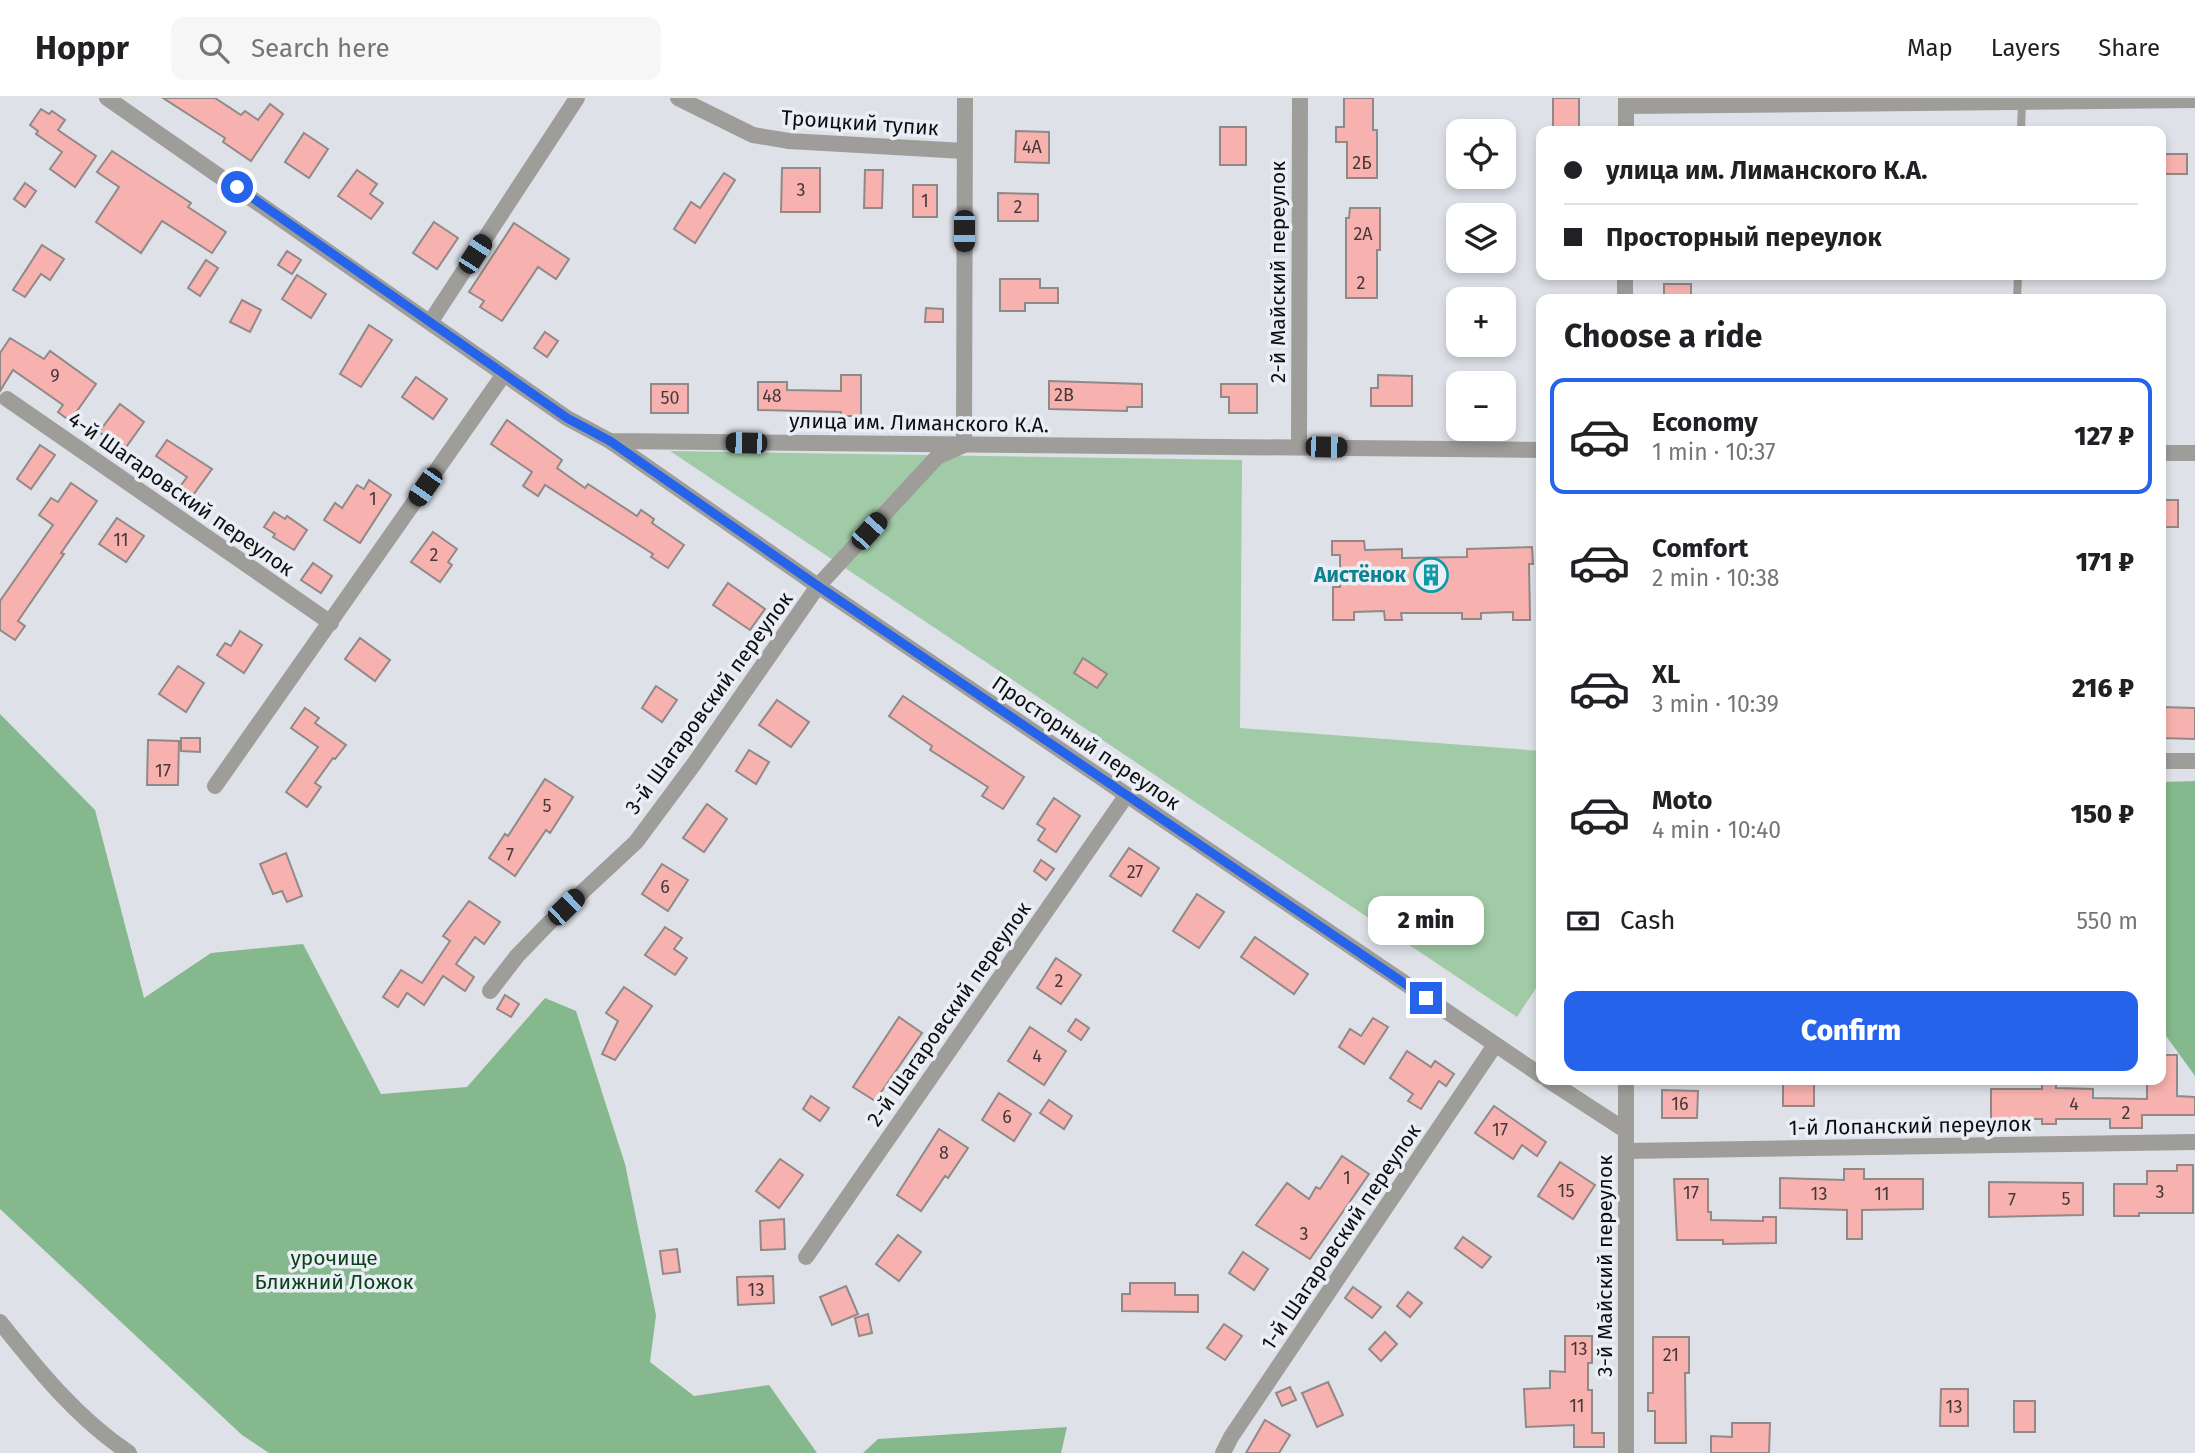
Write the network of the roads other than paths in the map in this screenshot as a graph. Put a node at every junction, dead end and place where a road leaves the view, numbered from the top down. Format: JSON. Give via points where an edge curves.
{"nodes":[{"id":1,"x":107,"y":98,"type":"edge"},
{"id":2,"x":577,"y":98,"type":"edge"},
{"id":3,"x":678,"y":98,"type":"edge"},
{"id":4,"x":965,"y":98,"type":"edge"},
{"id":5,"x":1300,"y":98,"type":"edge"},
{"id":6,"x":2022,"y":99,"type":"edge"},
{"id":7,"x":2195,"y":100,"type":"edge"},
{"id":8,"x":1626,"y":102,"type":"edge"},
{"id":9,"x":1626,"y":126,"type":"edge"},
{"id":10,"x":2021,"y":126,"type":"edge"},
{"id":11,"x":964,"y":151,"type":"junction"},
{"id":12,"x":431,"y":321,"type":"junction"},
{"id":13,"x":504,"y":374,"type":"junction"},
{"id":14,"x":7,"y":399,"type":"dead end"},
{"id":15,"x":610,"y":441,"type":"junction"},
{"id":16,"x":964,"y":446,"type":"junction"},
{"id":17,"x":1299,"y":447,"type":"junction"},
{"id":18,"x":1536,"y":450,"type":"edge"},
{"id":19,"x":2166,"y":453,"type":"edge"},
{"id":20,"x":2195,"y":453,"type":"edge"},
{"id":21,"x":818,"y":586,"type":"junction"},
{"id":22,"x":331,"y":622,"type":"junction"},
{"id":23,"x":2166,"y":761,"type":"edge"},
{"id":24,"x":2195,"y":761,"type":"edge"},
{"id":25,"x":215,"y":786,"type":"dead end"},
{"id":26,"x":1126,"y":796,"type":"junction"},
{"id":27,"x":490,"y":991,"type":"dead end"},
{"id":28,"x":1495,"y":1045,"type":"junction"},
{"id":29,"x":1536,"y":1072,"type":"edge"},
{"id":30,"x":1556,"y":1085,"type":"edge"},
{"id":31,"x":1626,"y":1085,"type":"edge"},
{"id":32,"x":1625,"y":1130,"type":"junction"},
{"id":33,"x":2195,"y":1143,"type":"edge"},
{"id":34,"x":1626,"y":1151,"type":"junction"},
{"id":35,"x":806,"y":1257,"type":"dead end"},
{"id":36,"x":0,"y":1322,"type":"edge"},
{"id":37,"x":129,"y":1453,"type":"edge"},
{"id":38,"x":1223,"y":1453,"type":"edge"},
{"id":39,"x":1626,"y":1453,"type":"edge"}],
"edges":[{"from":1,"to":12,"type":"street","name":"улица им. Лиманского К.А."},
{"from":2,"to":12,"type":"street"},
{"from":3,"to":11,"type":"street","name":"Троицкий тупик","via":[[753,135]]},
{"from":4,"to":11,"type":"street"},
{"from":5,"to":17,"type":"street","name":"2-й Майский переулок"},
{"from":6,"to":7,"type":"street"},
{"from":6,"to":8,"type":"street"},
{"from":6,"to":10,"type":"lane"},
{"from":8,"to":9,"type":"street"},
{"from":11,"to":16,"type":"street"},
{"from":12,"to":13,"type":"street","name":"улица им. Лиманского К.А."},
{"from":13,"to":15,"type":"street","name":"улица им. Лиманского К.А.","via":[[567,418]]},
{"from":13,"to":22,"type":"street"},
{"from":14,"to":22,"type":"street","name":"4-й Шагаровский переулок"},
{"from":15,"to":16,"type":"street","name":"улица им. Лиманского К.А."},
{"from":15,"to":21,"type":"street","name":"Просторный переулок"},
{"from":16,"to":17,"type":"street","name":"улица им. Лиманского К.А."},
{"from":16,"to":21,"type":"street","name":"3-й Шагаровский переулок","via":[[937,457]]},
{"from":17,"to":18,"type":"street","name":"улица им. Лиманского К.А."},
{"from":19,"to":20,"type":"street"},
{"from":21,"to":26,"type":"street","name":"Просторный переулок"},
{"from":21,"to":27,"type":"street","name":"3-й Шагаровский переулок","via":[[636,842],[549,923]]},
{"from":22,"to":25,"type":"street"},
{"from":23,"to":24,"type":"street"},
{"from":26,"to":28,"type":"street","name":"Просторный переулок"},
{"from":26,"to":35,"type":"street","name":"2-й Шагаровский переулок"},
{"from":28,"to":29,"type":"street","name":"Просторный переулок"},
{"from":28,"to":38,"type":"street","name":"1-й Шагаровский переулок"},
{"from":30,"to":32,"type":"street"},
{"from":31,"to":32,"type":"street","name":"3-й Майский переулок"},
{"from":32,"to":34,"type":"street","name":"3-й Майский переулок"},
{"from":33,"to":34,"type":"street","name":"1-й Лопанский переулок"},
{"from":34,"to":39,"type":"street","name":"3-й Майский переулок"},
{"from":36,"to":37,"type":"street","via":[[102,1435]]}]}
